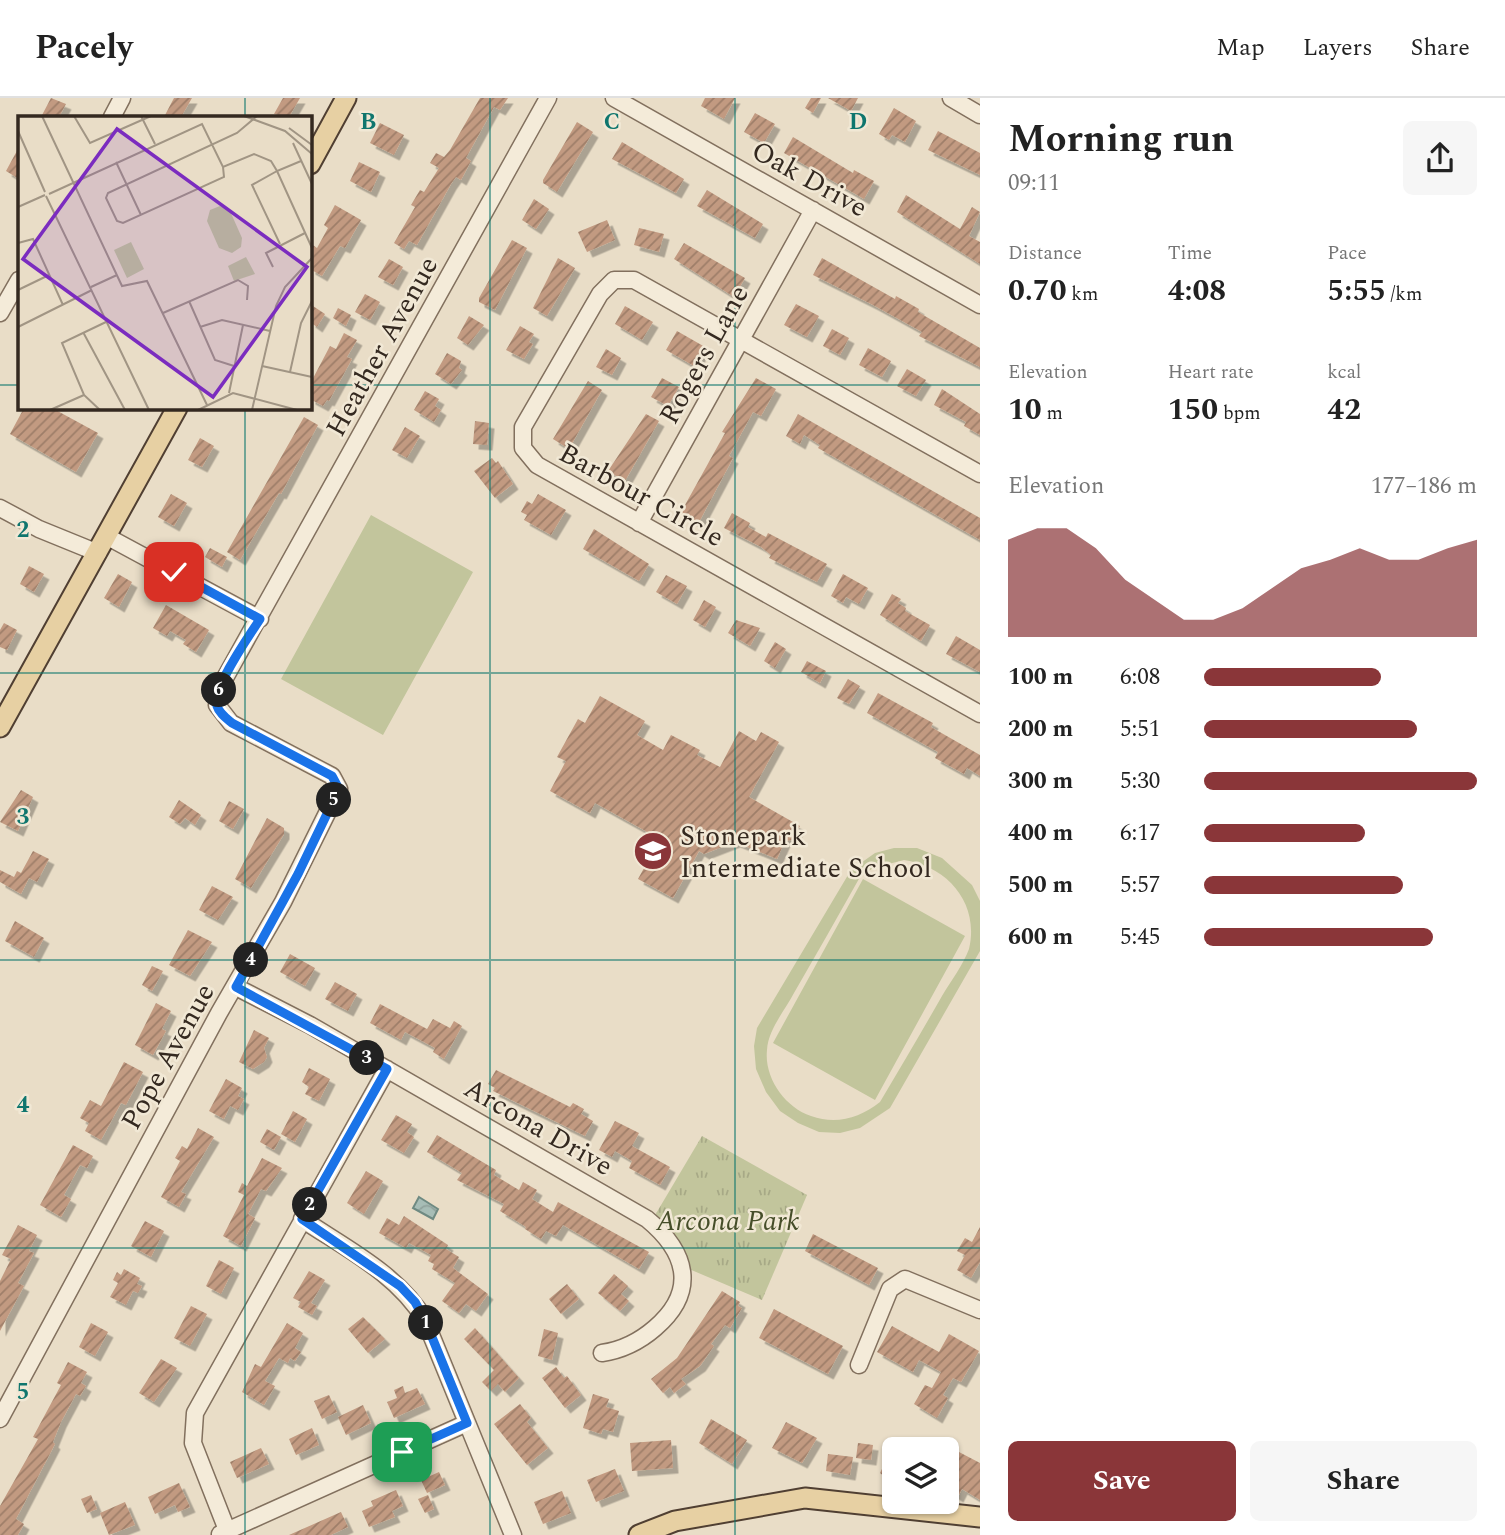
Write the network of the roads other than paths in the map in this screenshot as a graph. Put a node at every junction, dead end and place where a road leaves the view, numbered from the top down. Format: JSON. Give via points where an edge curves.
{"nodes":[{"id":1,"x":122,"y":98,"type":"edge"},
{"id":2,"x":346,"y":98,"type":"edge"},
{"id":3,"x":548,"y":98,"type":"edge"},
{"id":4,"x":614,"y":98,"type":"edge"},
{"id":5,"x":951,"y":98,"type":"edge"},
{"id":6,"x":980,"y":115,"type":"edge"},
{"id":7,"x":112,"y":116,"type":"edge"},
{"id":8,"x":312,"y":160,"type":"edge"},
{"id":9,"x":813,"y":210,"type":"junction"},
{"id":10,"x":0,"y":279,"type":"edge"},
{"id":11,"x":17,"y":283,"type":"edge"},
{"id":12,"x":980,"y":305,"type":"edge"},
{"id":13,"x":0,"y":313,"type":"edge"},
{"id":14,"x":741,"y":340,"type":"junction"},
{"id":15,"x":176,"y":410,"type":"edge"},
{"id":16,"x":980,"y":474,"type":"edge"},
{"id":17,"x":0,"y":508,"type":"edge"},
{"id":18,"x":639,"y":523,"type":"junction"},
{"id":19,"x":102,"y":545,"type":"junction"},
{"id":20,"x":260,"y":619,"type":"junction"},
{"id":21,"x":980,"y":715,"type":"edge"},
{"id":22,"x":0,"y":727,"type":"edge"},
{"id":23,"x":236,"y":987,"type":"junction"},
{"id":24,"x":387,"y":1069,"type":"junction"},
{"id":25,"x":302,"y":1219,"type":"junction"},
{"id":26,"x":980,"y":1310,"type":"edge"},
{"id":27,"x":602,"y":1353,"type":"dead end"},
{"id":28,"x":859,"y":1365,"type":"dead end"},
{"id":29,"x":0,"y":1419,"type":"edge"},
{"id":30,"x":467,"y":1423,"type":"junction"},
{"id":31,"x":980,"y":1517,"type":"edge"},
{"id":32,"x":222,"y":1533,"type":"edge"},
{"id":33,"x":513,"y":1535,"type":"edge"},
{"id":34,"x":639,"y":1535,"type":"edge"}],
"edges":[{"from":1,"to":7,"type":"street"},
{"from":2,"to":8,"type":"main road"},
{"from":3,"to":20,"type":"street","name":"Heather Avenue"},
{"from":4,"to":9,"type":"street","name":"Oak Drive"},
{"from":5,"to":6,"type":"street"},
{"from":9,"to":12,"type":"street","name":"Oak Drive"},
{"from":9,"to":14,"type":"street","name":"Rogers Lane"},
{"from":10,"to":11,"type":"street"},
{"from":11,"to":13,"type":"street"},
{"from":14,"to":16,"type":"street","name":"Barbour Circle"},
{"from":14,"to":18,"type":"street","name":"Rogers Lane"},
{"from":14,"to":18,"type":"street","name":"Barbour Circle","via":[[634,280],[614,281],[600,294],[523,427],[523,448],[537,465]]},
{"from":15,"to":19,"type":"main road"},
{"from":17,"to":19,"type":"street","via":[[39,529]]},
{"from":18,"to":21,"type":"street","name":"Barbour Circle"},
{"from":19,"to":20,"type":"street"},
{"from":19,"to":22,"type":"main road"},
{"from":20,"to":23,"type":"street","name":"Pope Avenue","via":[[221,685],[217,705],[232,723],[332,776],[339,789]]},
{"from":23,"to":24,"type":"street","name":"Arcona Drive"},
{"from":23,"to":29,"type":"street","name":"Pope Avenue"},
{"from":24,"to":25,"type":"street"},
{"from":24,"to":27,"type":"street","name":"Arcona Drive","via":[[648,1219],[670,1240],[682,1266],[683,1289],[676,1306],[644,1338]]},
{"from":25,"to":30,"type":"street","via":[[400,1286],[415,1302]]},
{"from":25,"to":32,"type":"street","via":[[195,1413],[193,1443]]},
{"from":26,"to":28,"type":"street","via":[[905,1279],[890,1289]]},
{"from":30,"to":32,"type":"street"},
{"from":30,"to":33,"type":"street"},
{"from":31,"to":34,"type":"main road","via":[[804,1498],[675,1521]]}]}
